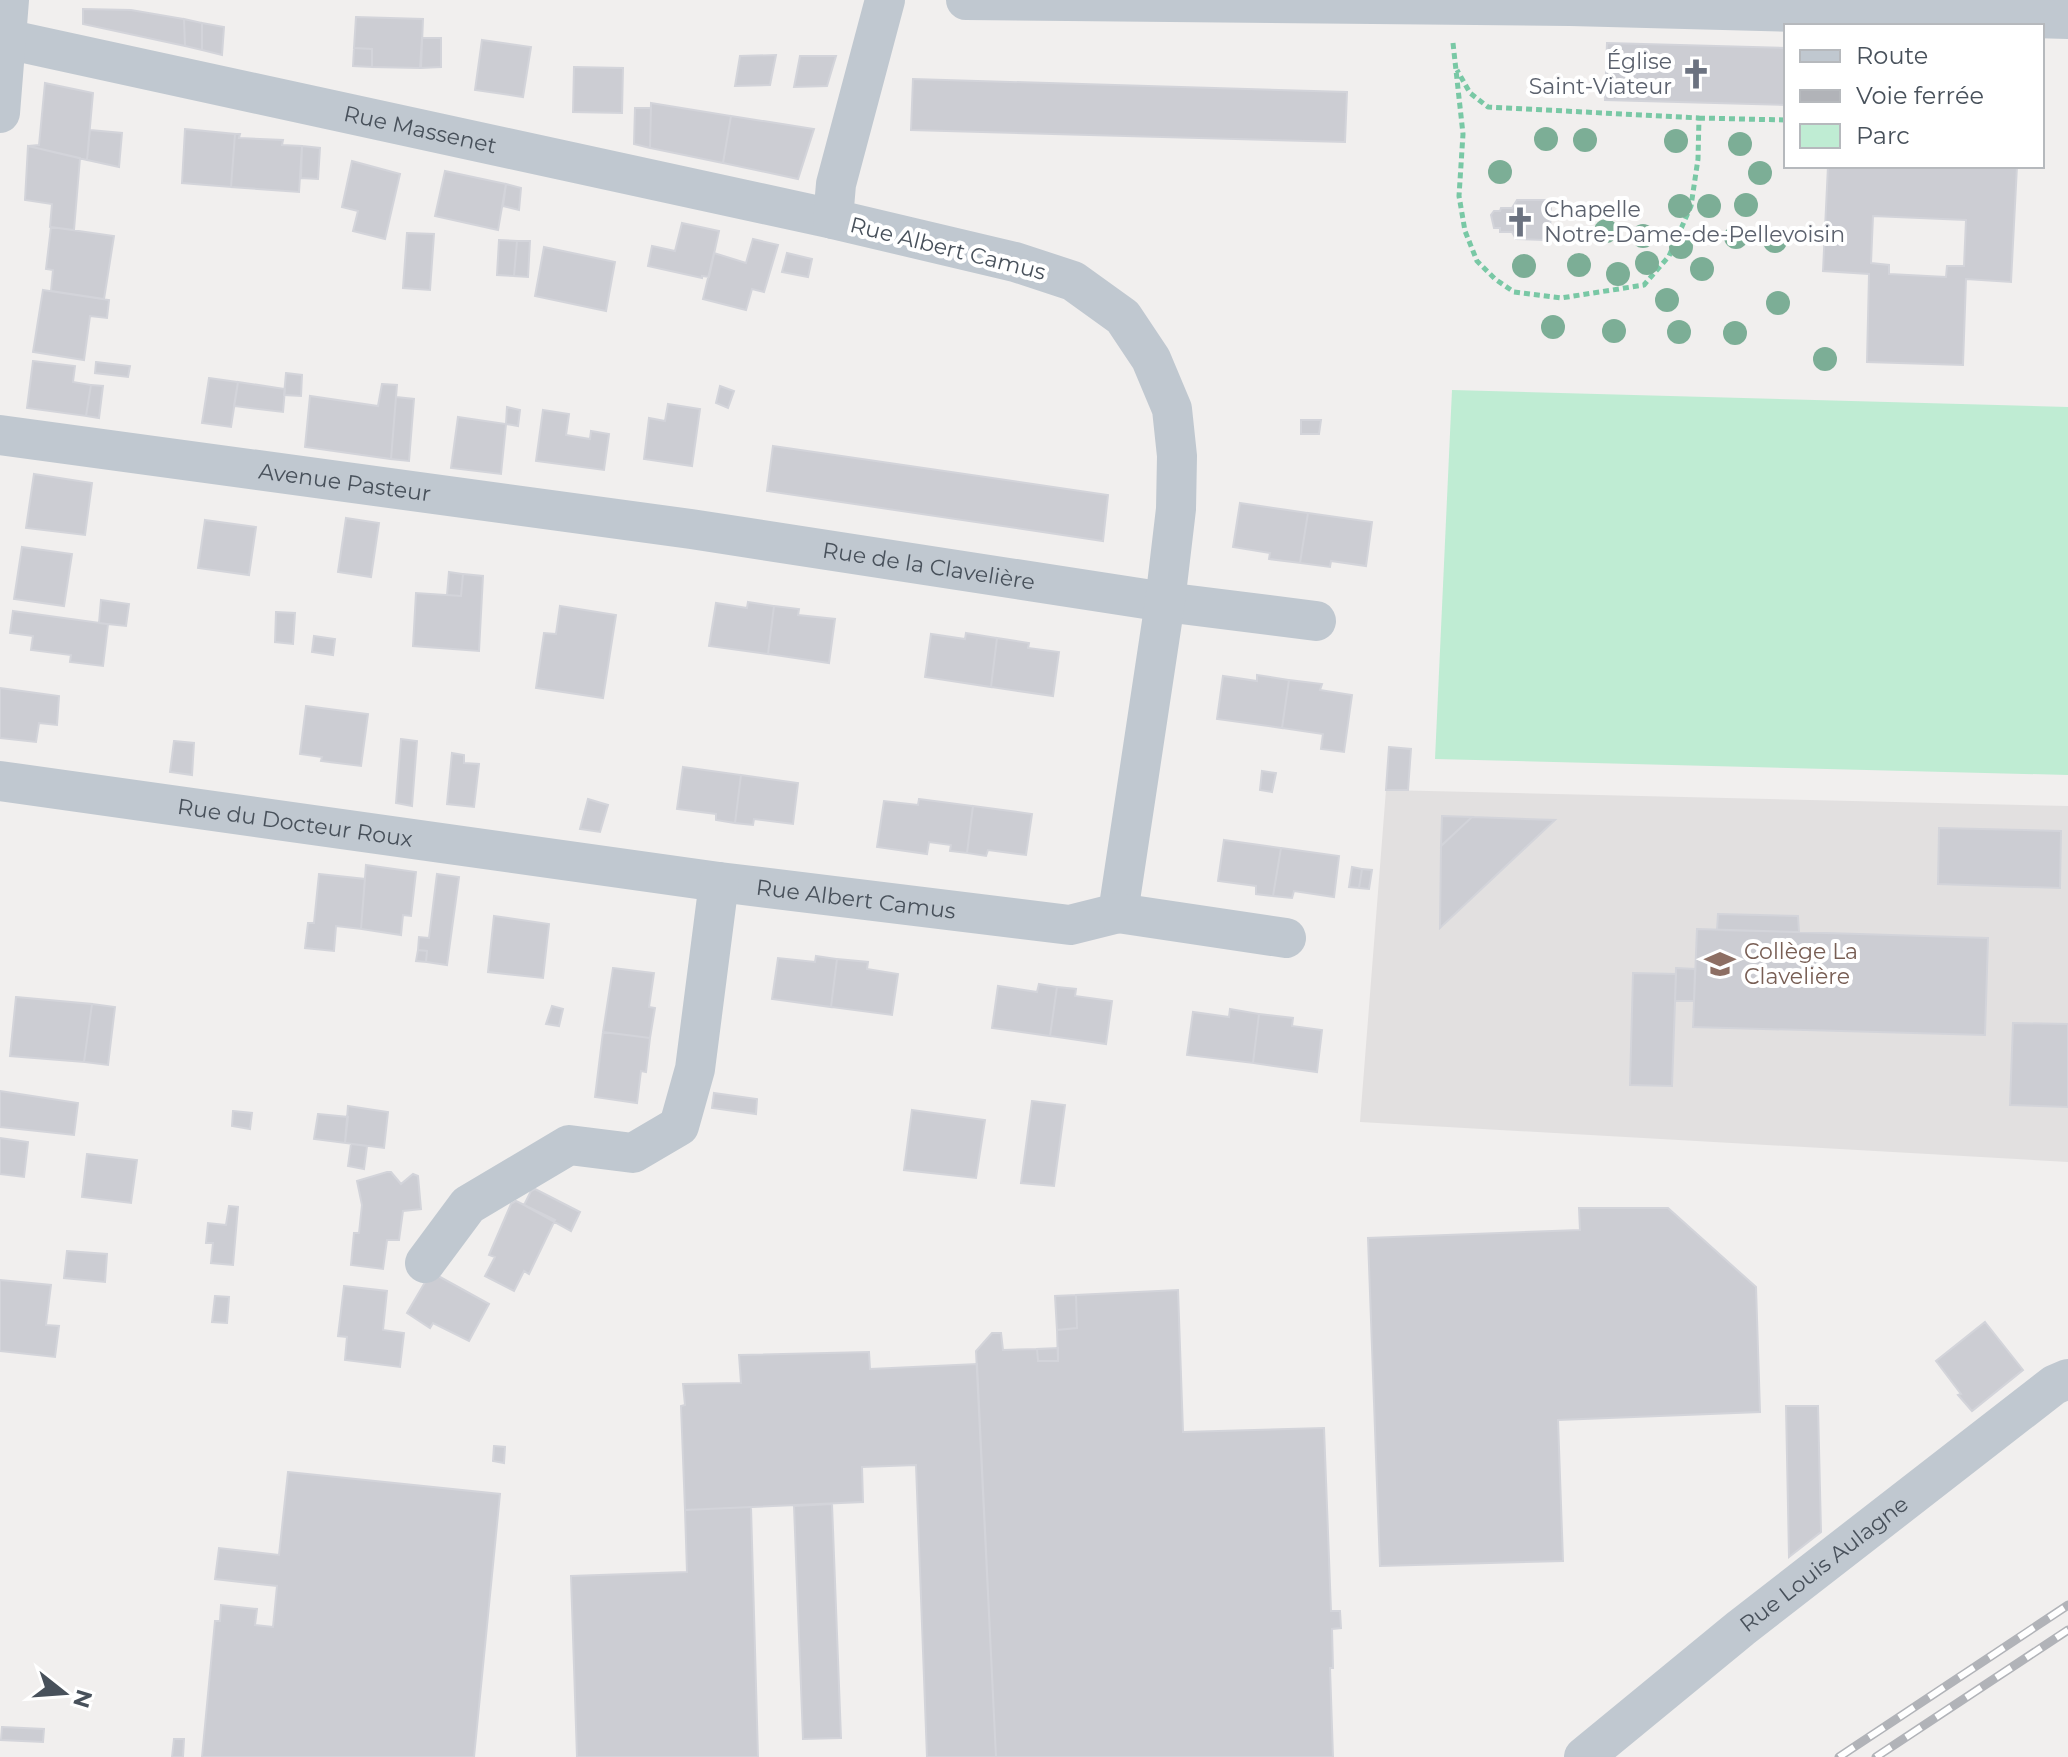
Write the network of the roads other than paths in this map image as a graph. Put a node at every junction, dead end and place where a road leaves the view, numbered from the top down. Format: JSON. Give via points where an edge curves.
{"nodes":[{"id":1,"x":9,"y":0,"type":"edge"},
{"id":2,"x":885,"y":0,"type":"edge"},
{"id":3,"x":983,"y":0,"type":"edge"},
{"id":4,"x":1329,"y":1,"type":"edge"},
{"id":5,"x":1570,"y":3,"type":"edge"},
{"id":6,"x":2010,"y":8,"type":"edge"},
{"id":7,"x":2068,"y":19,"type":"edge"},
{"id":8,"x":6,"y":39,"type":"junction"},
{"id":9,"x":0,"y":113,"type":"edge"},
{"id":10,"x":833,"y":219,"type":"junction"},
{"id":11,"x":0,"y":435,"type":"edge"},
{"id":12,"x":691,"y":529,"type":"joint"},
{"id":13,"x":1165,"y":602,"type":"junction"},
{"id":14,"x":1316,"y":621,"type":"dead end"},
{"id":15,"x":0,"y":781,"type":"edge"},
{"id":16,"x":591,"y":862,"type":"joint"},
{"id":17,"x":719,"y":882,"type":"junction"},
{"id":18,"x":1118,"y":913,"type":"junction"},
{"id":19,"x":1286,"y":938,"type":"dead end"},
{"id":20,"x":425,"y":1263,"type":"dead end"},
{"id":21,"x":2068,"y":1379,"type":"edge"},
{"id":22,"x":1584,"y":1757,"type":"edge"}],
"edges":[{"from":1,"to":8,"type":"street"},
{"from":2,"to":10,"type":"street","name":"Rue Albert Camus","via":[[836,184]]},
{"from":3,"to":4,"type":"street"},
{"from":4,"to":5,"type":"street"},
{"from":5,"to":6,"type":"street"},
{"from":6,"to":7,"type":"street"},
{"from":8,"to":9,"type":"street"},
{"from":8,"to":10,"type":"street","name":"Rue Massenet"},
{"from":10,"to":13,"type":"street","name":"Rue Albert Camus","via":[[1073,281],[1123,317],[1151,359],[1172,409],[1176,509]]},
{"from":11,"to":12,"type":"street","name":"Avenue Pasteur"},
{"from":12,"to":13,"type":"street","name":"Rue de la Clavelière"},
{"from":13,"to":14,"type":"street"},
{"from":13,"to":18,"type":"street","name":"Rue Albert Camus"},
{"from":15,"to":16,"type":"street","name":"Rue du Docteur Roux"},
{"from":16,"to":17,"type":"street","name":"Rue Albert Camus"},
{"from":17,"to":18,"type":"street","name":"Rue Albert Camus","via":[[1070,925]]},
{"from":17,"to":20,"type":"street","via":[[695,1069],[679,1126],[633,1153],[569,1145],[468,1205]]},
{"from":18,"to":19,"type":"street","name":"Rue Albert Camus"},
{"from":21,"to":22,"type":"street","name":"Rue Louis Aulagne","via":[[1753,1618]]}]}
